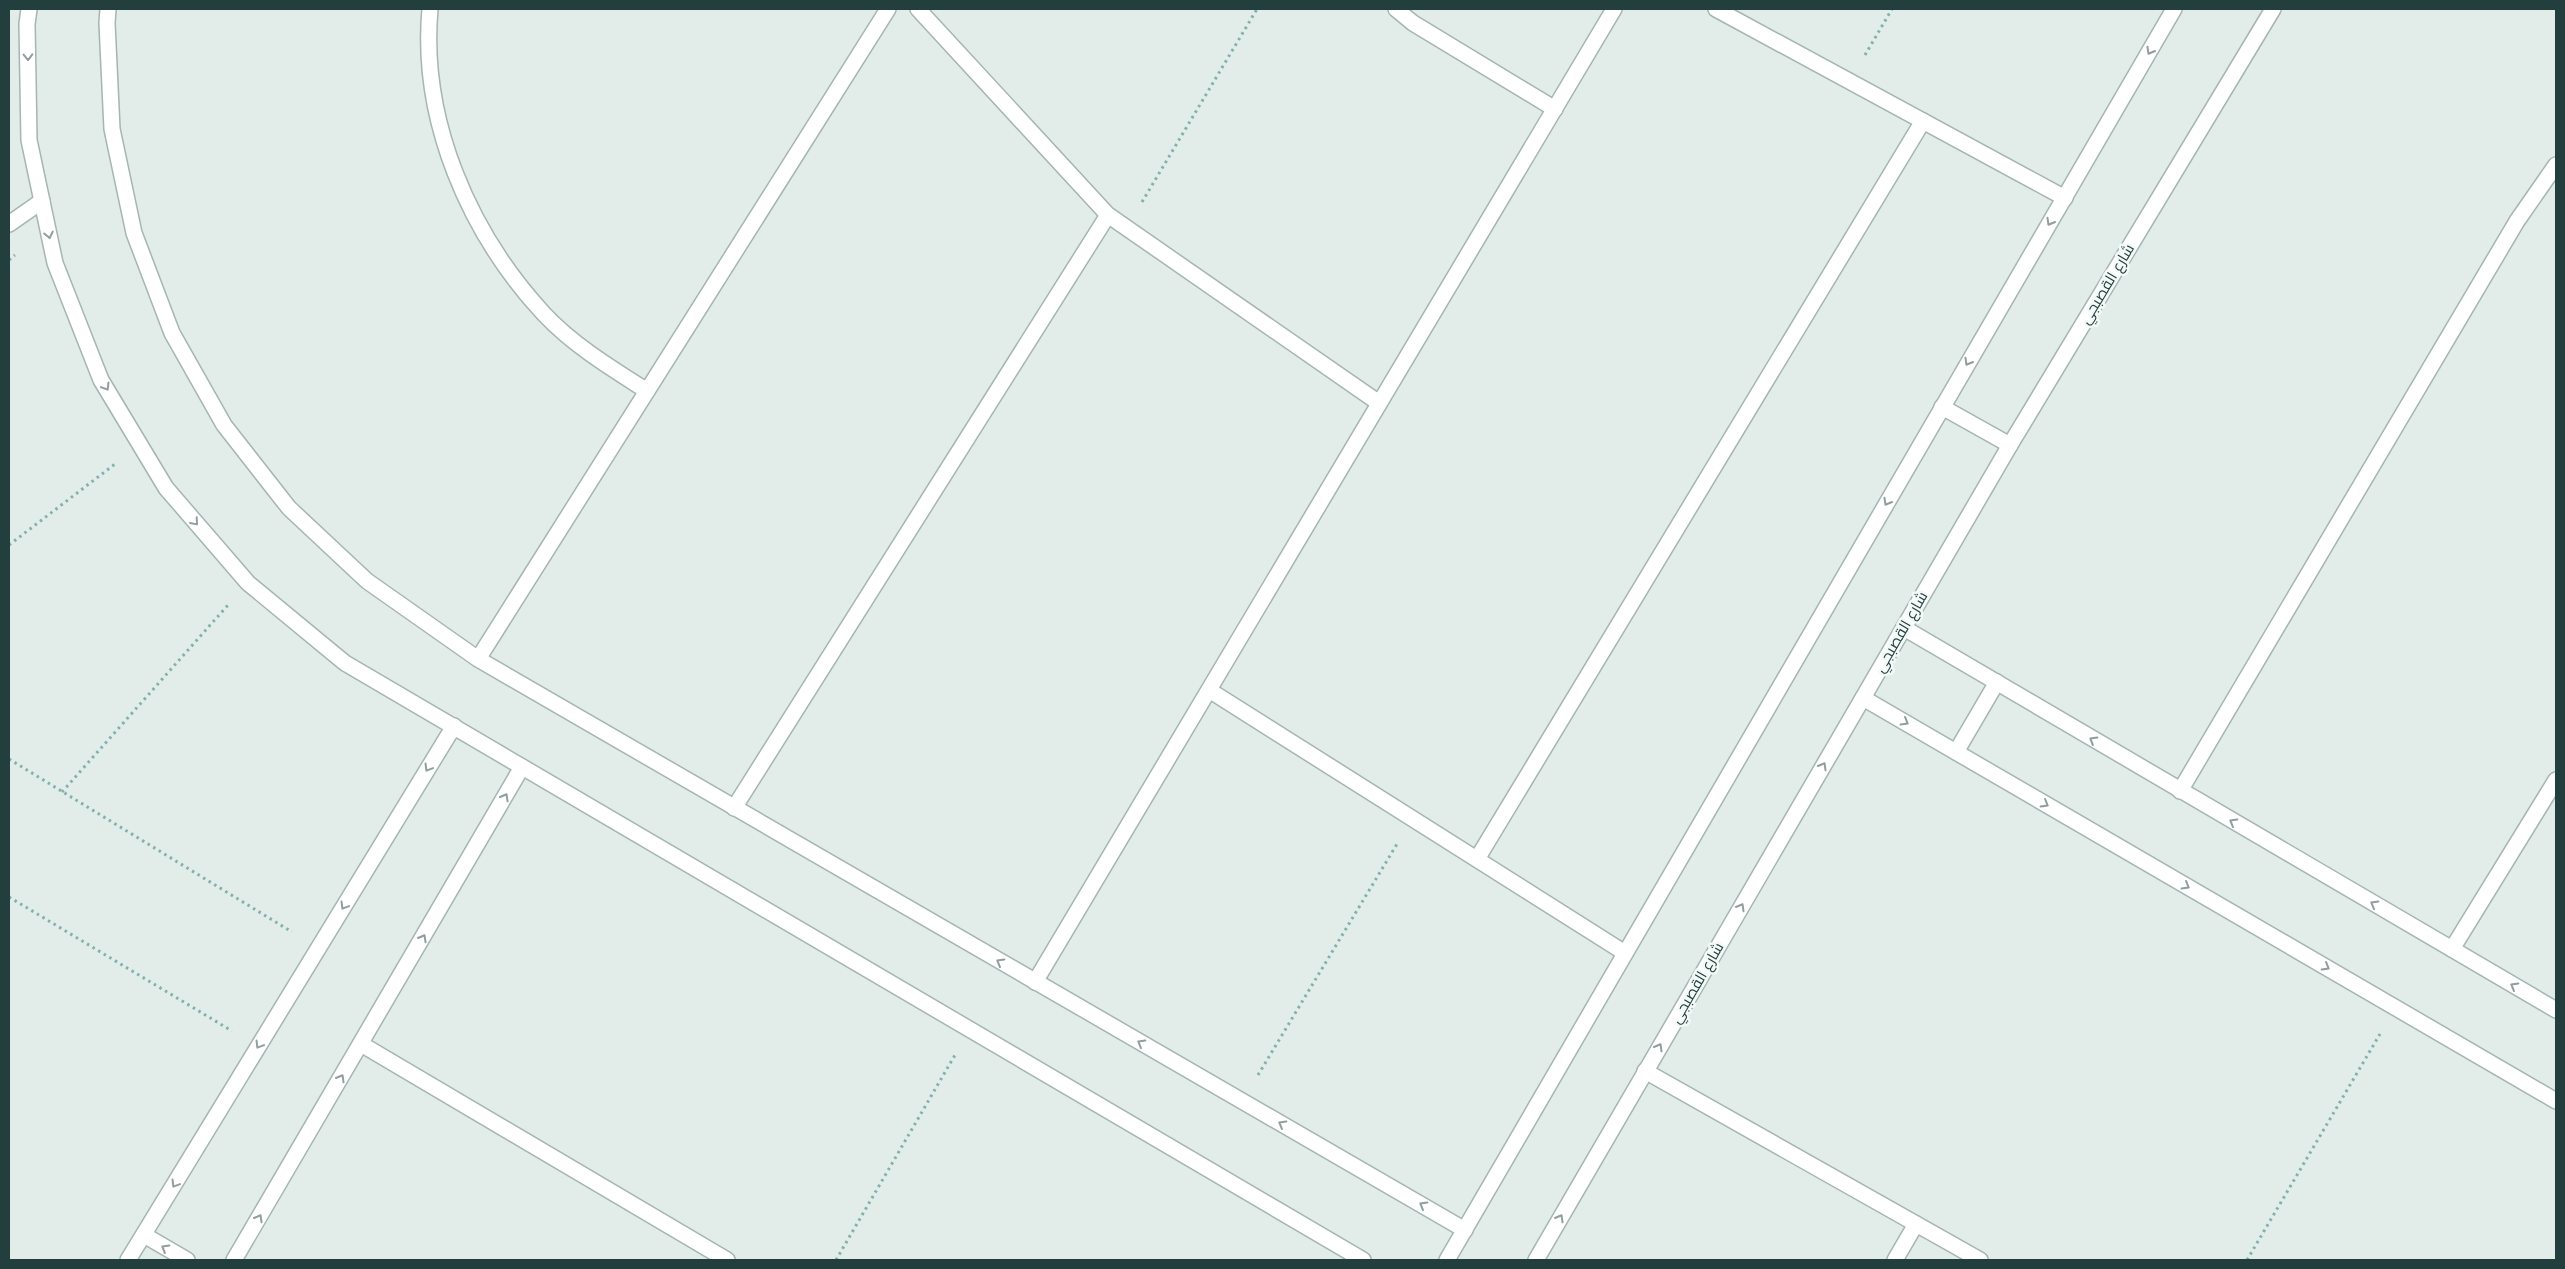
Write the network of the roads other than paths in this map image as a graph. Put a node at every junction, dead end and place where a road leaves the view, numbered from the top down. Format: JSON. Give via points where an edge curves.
{"nodes":[{"id":1,"x":29,"y":9,"type":"edge"},
{"id":2,"x":108,"y":9,"type":"edge"},
{"id":3,"x":430,"y":9,"type":"edge"},
{"id":4,"x":888,"y":9,"type":"edge"},
{"id":5,"x":918,"y":9,"type":"edge"},
{"id":6,"x":1396,"y":9,"type":"edge"},
{"id":7,"x":1614,"y":9,"type":"edge"},
{"id":8,"x":1716,"y":9,"type":"edge"},
{"id":9,"x":2174,"y":9,"type":"edge"},
{"id":10,"x":2272,"y":9,"type":"edge"},
{"id":11,"x":1554,"y":109,"type":"junction"},
{"id":12,"x":1923,"y":121,"type":"junction"},
{"id":13,"x":2556,"y":165,"type":"edge"},
{"id":14,"x":2064,"y":198,"type":"junction"},
{"id":15,"x":42,"y":202,"type":"junction"},
{"id":16,"x":1108,"y":215,"type":"junction"},
{"id":17,"x":9,"y":224,"type":"edge"},
{"id":18,"x":647,"y":391,"type":"junction"},
{"id":19,"x":1379,"y":403,"type":"junction"},
{"id":20,"x":1942,"y":407,"type":"junction"},
{"id":21,"x":2010,"y":444,"type":"junction"},
{"id":22,"x":1904,"y":628,"type":"junction"},
{"id":23,"x":478,"y":660,"type":"junction"},
{"id":24,"x":1997,"y":682,"type":"junction"},
{"id":25,"x":1208,"y":690,"type":"junction"},
{"id":26,"x":1862,"y":698,"type":"junction"},
{"id":27,"x":454,"y":726,"type":"junction"},
{"id":28,"x":1956,"y":752,"type":"junction"},
{"id":29,"x":522,"y":767,"type":"junction"},
{"id":30,"x":2556,"y":780,"type":"edge"},
{"id":31,"x":2180,"y":791,"type":"junction"},
{"id":32,"x":734,"y":808,"type":"junction"},
{"id":33,"x":1477,"y":859,"type":"junction"},
{"id":34,"x":2452,"y":949,"type":"junction"},
{"id":35,"x":1625,"y":953,"type":"junction"},
{"id":36,"x":1035,"y":982,"type":"junction"},
{"id":37,"x":2556,"y":1010,"type":"edge"},
{"id":38,"x":361,"y":1044,"type":"junction"},
{"id":39,"x":1645,"y":1071,"type":"junction"},
{"id":40,"x":2556,"y":1101,"type":"edge"},
{"id":41,"x":1916,"y":1224,"type":"junction"},
{"id":42,"x":1465,"y":1230,"type":"junction"},
{"id":43,"x":144,"y":1235,"type":"junction"},
{"id":44,"x":128,"y":1260,"type":"edge"},
{"id":45,"x":187,"y":1260,"type":"edge"},
{"id":46,"x":234,"y":1260,"type":"edge"},
{"id":47,"x":727,"y":1260,"type":"edge"},
{"id":48,"x":1363,"y":1260,"type":"edge"},
{"id":49,"x":1447,"y":1260,"type":"edge"},
{"id":50,"x":1536,"y":1260,"type":"edge"},
{"id":51,"x":1895,"y":1260,"type":"edge"},
{"id":52,"x":1980,"y":1260,"type":"edge"}],
"edges":[{"from":1,"to":15,"type":"street","one_way":true,"via":[[29,140]]},
{"from":2,"to":23,"type":"street","via":[[112,129],[134,233],[172,333],[224,425],[289,508],[360,574]]},
{"from":3,"to":18,"type":"street","via":[[432,88],[447,150],[471,210],[504,265],[545,314],[592,357]]},
{"from":4,"to":18,"type":"street"},
{"from":5,"to":16,"type":"street"},
{"from":6,"to":11,"type":"street","via":[[1413,23]]},
{"from":7,"to":11,"type":"street"},
{"from":8,"to":12,"type":"street"},
{"from":9,"to":14,"type":"street","one_way":true},
{"from":10,"to":21,"type":"street","name":"شارع القصبجي"},
{"from":11,"to":19,"type":"street"},
{"from":12,"to":14,"type":"street"},
{"from":12,"to":33,"type":"street"},
{"from":13,"to":31,"type":"street","via":[[2512,229]]},
{"from":14,"to":20,"type":"street","one_way":true},
{"from":15,"to":17,"type":"street"},
{"from":15,"to":27,"type":"street","one_way":true,"via":[[55,263],[101,380],[166,488],[248,583],[345,663]]},
{"from":16,"to":19,"type":"street"},
{"from":16,"to":32,"type":"street"},
{"from":18,"to":23,"type":"street"},
{"from":19,"to":25,"type":"street"},
{"from":20,"to":21,"type":"street"},
{"from":20,"to":35,"type":"street","one_way":true},
{"from":21,"to":22,"type":"street","name":"شارع القصبجي"},
{"from":22,"to":24,"type":"street"},
{"from":22,"to":26,"type":"street","name":"شارع القصبجي"},
{"from":23,"to":32,"type":"street"},
{"from":24,"to":28,"type":"street"},
{"from":31,"to":24,"type":"street","one_way":true},
{"from":25,"to":33,"type":"street"},
{"from":25,"to":36,"type":"street"},
{"from":26,"to":28,"type":"street","one_way":true},
{"from":39,"to":26,"type":"street","name":"شارع القصبجي","one_way":true},
{"from":27,"to":29,"type":"street"},
{"from":27,"to":43,"type":"street","one_way":true},
{"from":28,"to":40,"type":"street","one_way":true},
{"from":38,"to":29,"type":"street","one_way":true},
{"from":29,"to":48,"type":"street"},
{"from":30,"to":34,"type":"street"},
{"from":34,"to":31,"type":"street","one_way":true},
{"from":36,"to":32,"type":"street","one_way":true},
{"from":33,"to":35,"type":"street"},
{"from":37,"to":34,"type":"street","one_way":true},
{"from":35,"to":42,"type":"street"},
{"from":42,"to":36,"type":"street","one_way":true},
{"from":46,"to":38,"type":"street","one_way":true},
{"from":38,"to":47,"type":"street"},
{"from":39,"to":41,"type":"street"},
{"from":50,"to":39,"type":"street","name":"شارع القصبجي","one_way":true},
{"from":41,"to":51,"type":"street"},
{"from":41,"to":52,"type":"street"},
{"from":42,"to":49,"type":"street"},
{"from":43,"to":44,"type":"street"},
{"from":45,"to":43,"type":"street","one_way":true}]}
